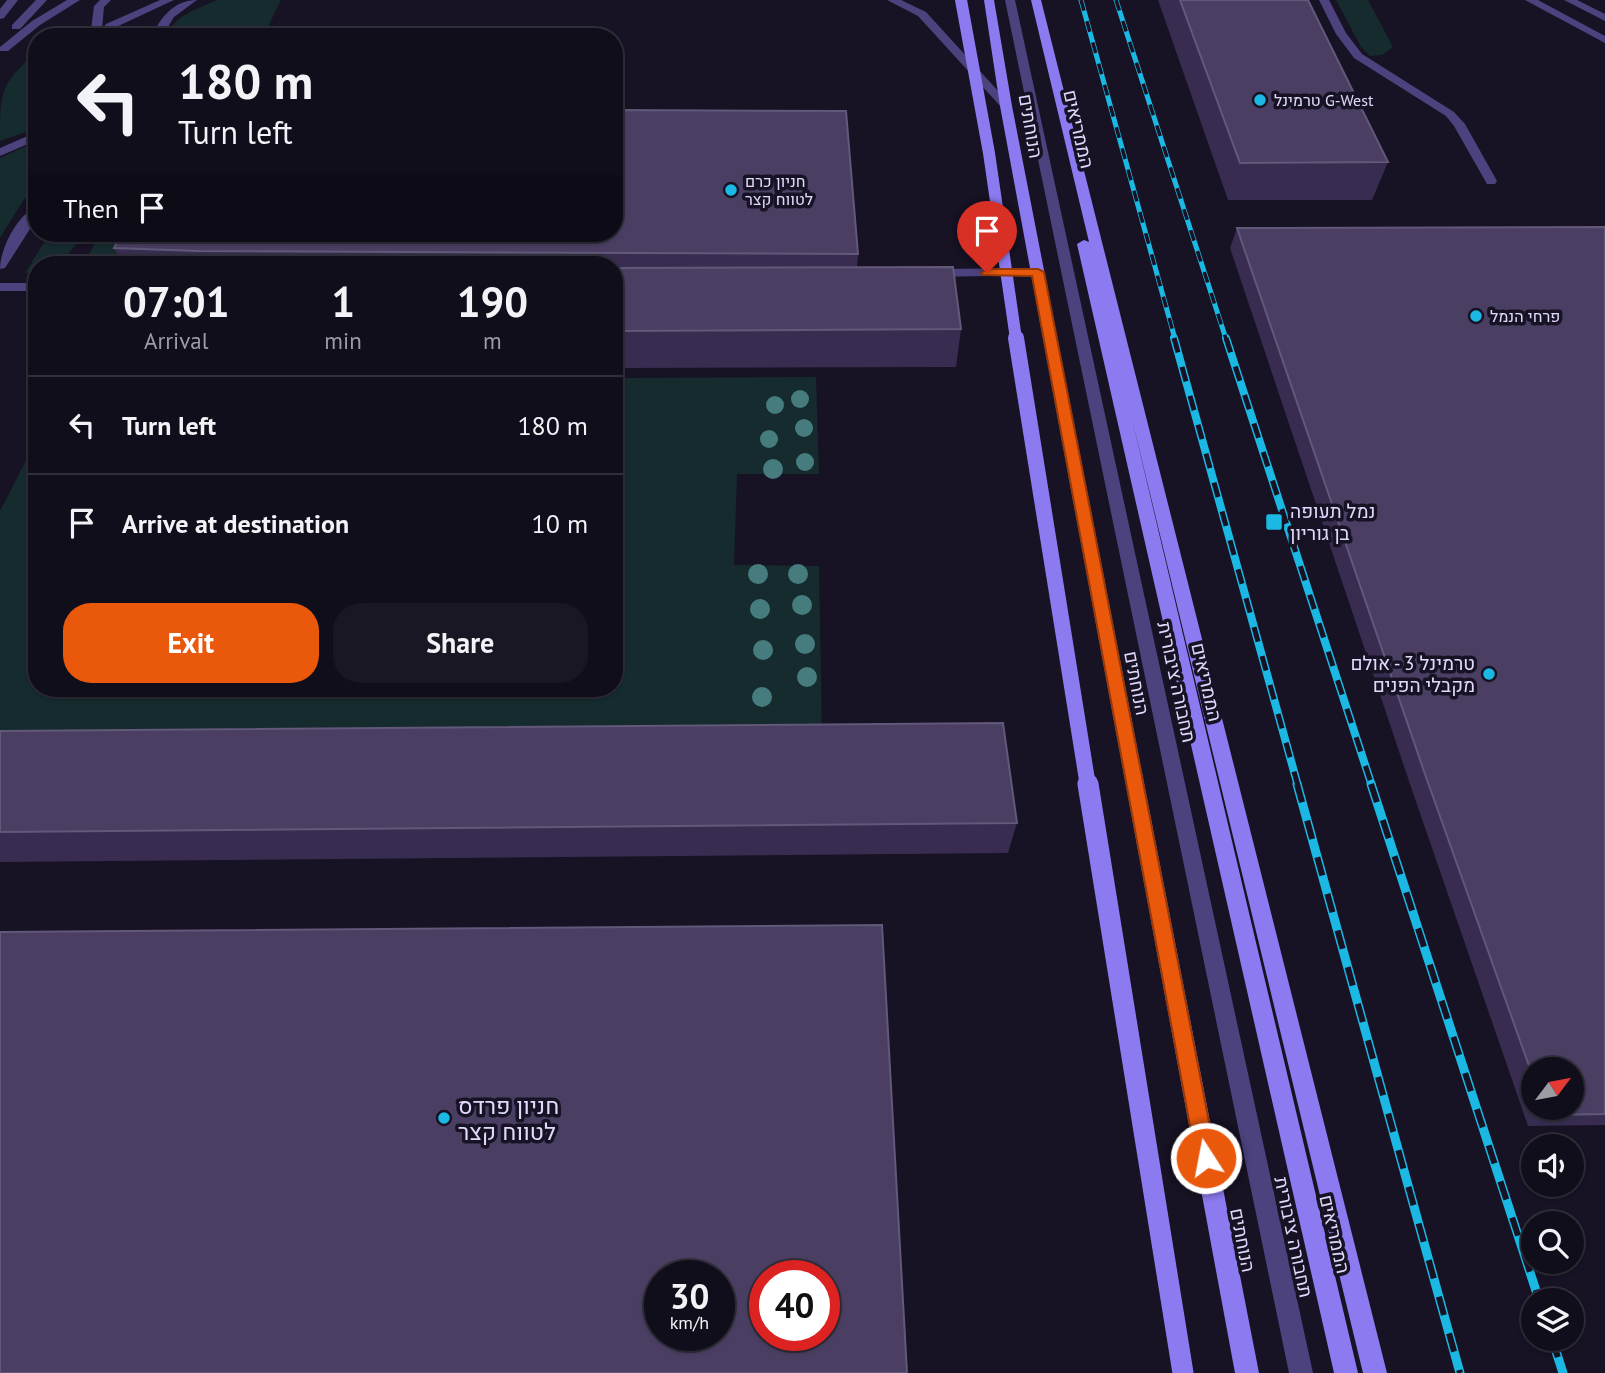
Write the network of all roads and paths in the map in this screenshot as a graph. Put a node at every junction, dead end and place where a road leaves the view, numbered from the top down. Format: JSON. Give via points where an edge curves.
{"nodes":[{"id":1,"x":13,"y":0,"type":"edge"},
{"id":2,"x":42,"y":0,"type":"edge"},
{"id":3,"x":52,"y":0,"type":"edge"},
{"id":4,"x":60,"y":0,"type":"edge"},
{"id":5,"x":75,"y":0,"type":"edge"},
{"id":6,"x":142,"y":0,"type":"edge"},
{"id":7,"x":192,"y":0,"type":"edge"},
{"id":8,"x":892,"y":0,"type":"edge"},
{"id":9,"x":961,"y":0,"type":"edge"},
{"id":10,"x":989,"y":0,"type":"edge"},
{"id":11,"x":1010,"y":0,"type":"edge"},
{"id":12,"x":1028,"y":0,"type":"edge"},
{"id":13,"x":1036,"y":0,"type":"edge"},
{"id":14,"x":1324,"y":0,"type":"edge"},
{"id":15,"x":1530,"y":0,"type":"edge"},
{"id":16,"x":1569,"y":0,"type":"edge"},
{"id":17,"x":112,"y":1,"type":"edge"},
{"id":18,"x":177,"y":2,"type":"edge"},
{"id":19,"x":0,"y":16,"type":"edge"},
{"id":20,"x":1605,"y":18,"type":"edge"},
{"id":21,"x":29,"y":28,"type":"edge"},
{"id":22,"x":30,"y":28,"type":"edge"},
{"id":23,"x":99,"y":28,"type":"edge"},
{"id":24,"x":100,"y":28,"type":"edge"},
{"id":25,"x":106,"y":28,"type":"edge"},
{"id":26,"x":160,"y":28,"type":"edge"},
{"id":27,"x":28,"y":29,"type":"edge"},
{"id":28,"x":28,"y":30,"type":"edge"},
{"id":29,"x":1605,"y":40,"type":"edge"},
{"id":30,"x":2,"y":52,"type":"edge"},
{"id":31,"x":1006,"y":106,"type":"junction"},
{"id":32,"x":28,"y":140,"type":"edge"},
{"id":33,"x":0,"y":152,"type":"edge"},
{"id":34,"x":1491,"y":181,"type":"dead end"},
{"id":35,"x":28,"y":220,"type":"edge"},
{"id":36,"x":0,"y":265,"type":"edge"},
{"id":37,"x":1038,"y":272,"type":"junction"},
{"id":38,"x":923,"y":273,"type":"edge"},
{"id":39,"x":0,"y":287,"type":"edge"},
{"id":40,"x":28,"y":287,"type":"edge"},
{"id":41,"x":1183,"y":1373,"type":"edge"},
{"id":42,"x":1247,"y":1373,"type":"edge"},
{"id":43,"x":1301,"y":1373,"type":"edge"},
{"id":44,"x":1346,"y":1373,"type":"edge"},
{"id":45,"x":1375,"y":1373,"type":"edge"}],
"edges":[{"from":1,"to":19,"type":"street"},
{"from":2,"to":30,"type":"street","via":[[16,27]]},
{"from":3,"to":30,"type":"street"},
{"from":4,"to":21,"type":"street"},
{"from":5,"to":22,"type":"street"},
{"from":6,"to":24,"type":"street"},
{"from":7,"to":18,"type":"street"},
{"from":8,"to":31,"type":"street","via":[[922,14]]},
{"from":9,"to":41,"type":"street","bridge":true},
{"from":10,"to":31,"type":"street","name":"הנוחתים"},
{"from":11,"to":43,"type":"street","name":"תחבורה ציבורית"},
{"from":12,"to":44,"type":"street","name":"הממריאים"},
{"from":13,"to":45,"type":"street"},
{"from":14,"to":34,"type":"street","via":[[1358,56],[1450,114]]},
{"from":15,"to":29,"type":"street"},
{"from":16,"to":20,"type":"street"},
{"from":17,"to":23,"type":"street"},
{"from":18,"to":25,"type":"street"},
{"from":18,"to":26,"type":"street"},
{"from":27,"to":30,"type":"street"},
{"from":28,"to":30,"type":"street"},
{"from":31,"to":37,"type":"street","name":"הנוחתים"},
{"from":32,"to":33,"type":"street"},
{"from":35,"to":36,"type":"street"},
{"from":37,"to":38,"type":"street"},
{"from":37,"to":42,"type":"street","name":"הנוחתים"},
{"from":39,"to":40,"type":"street"}]}
